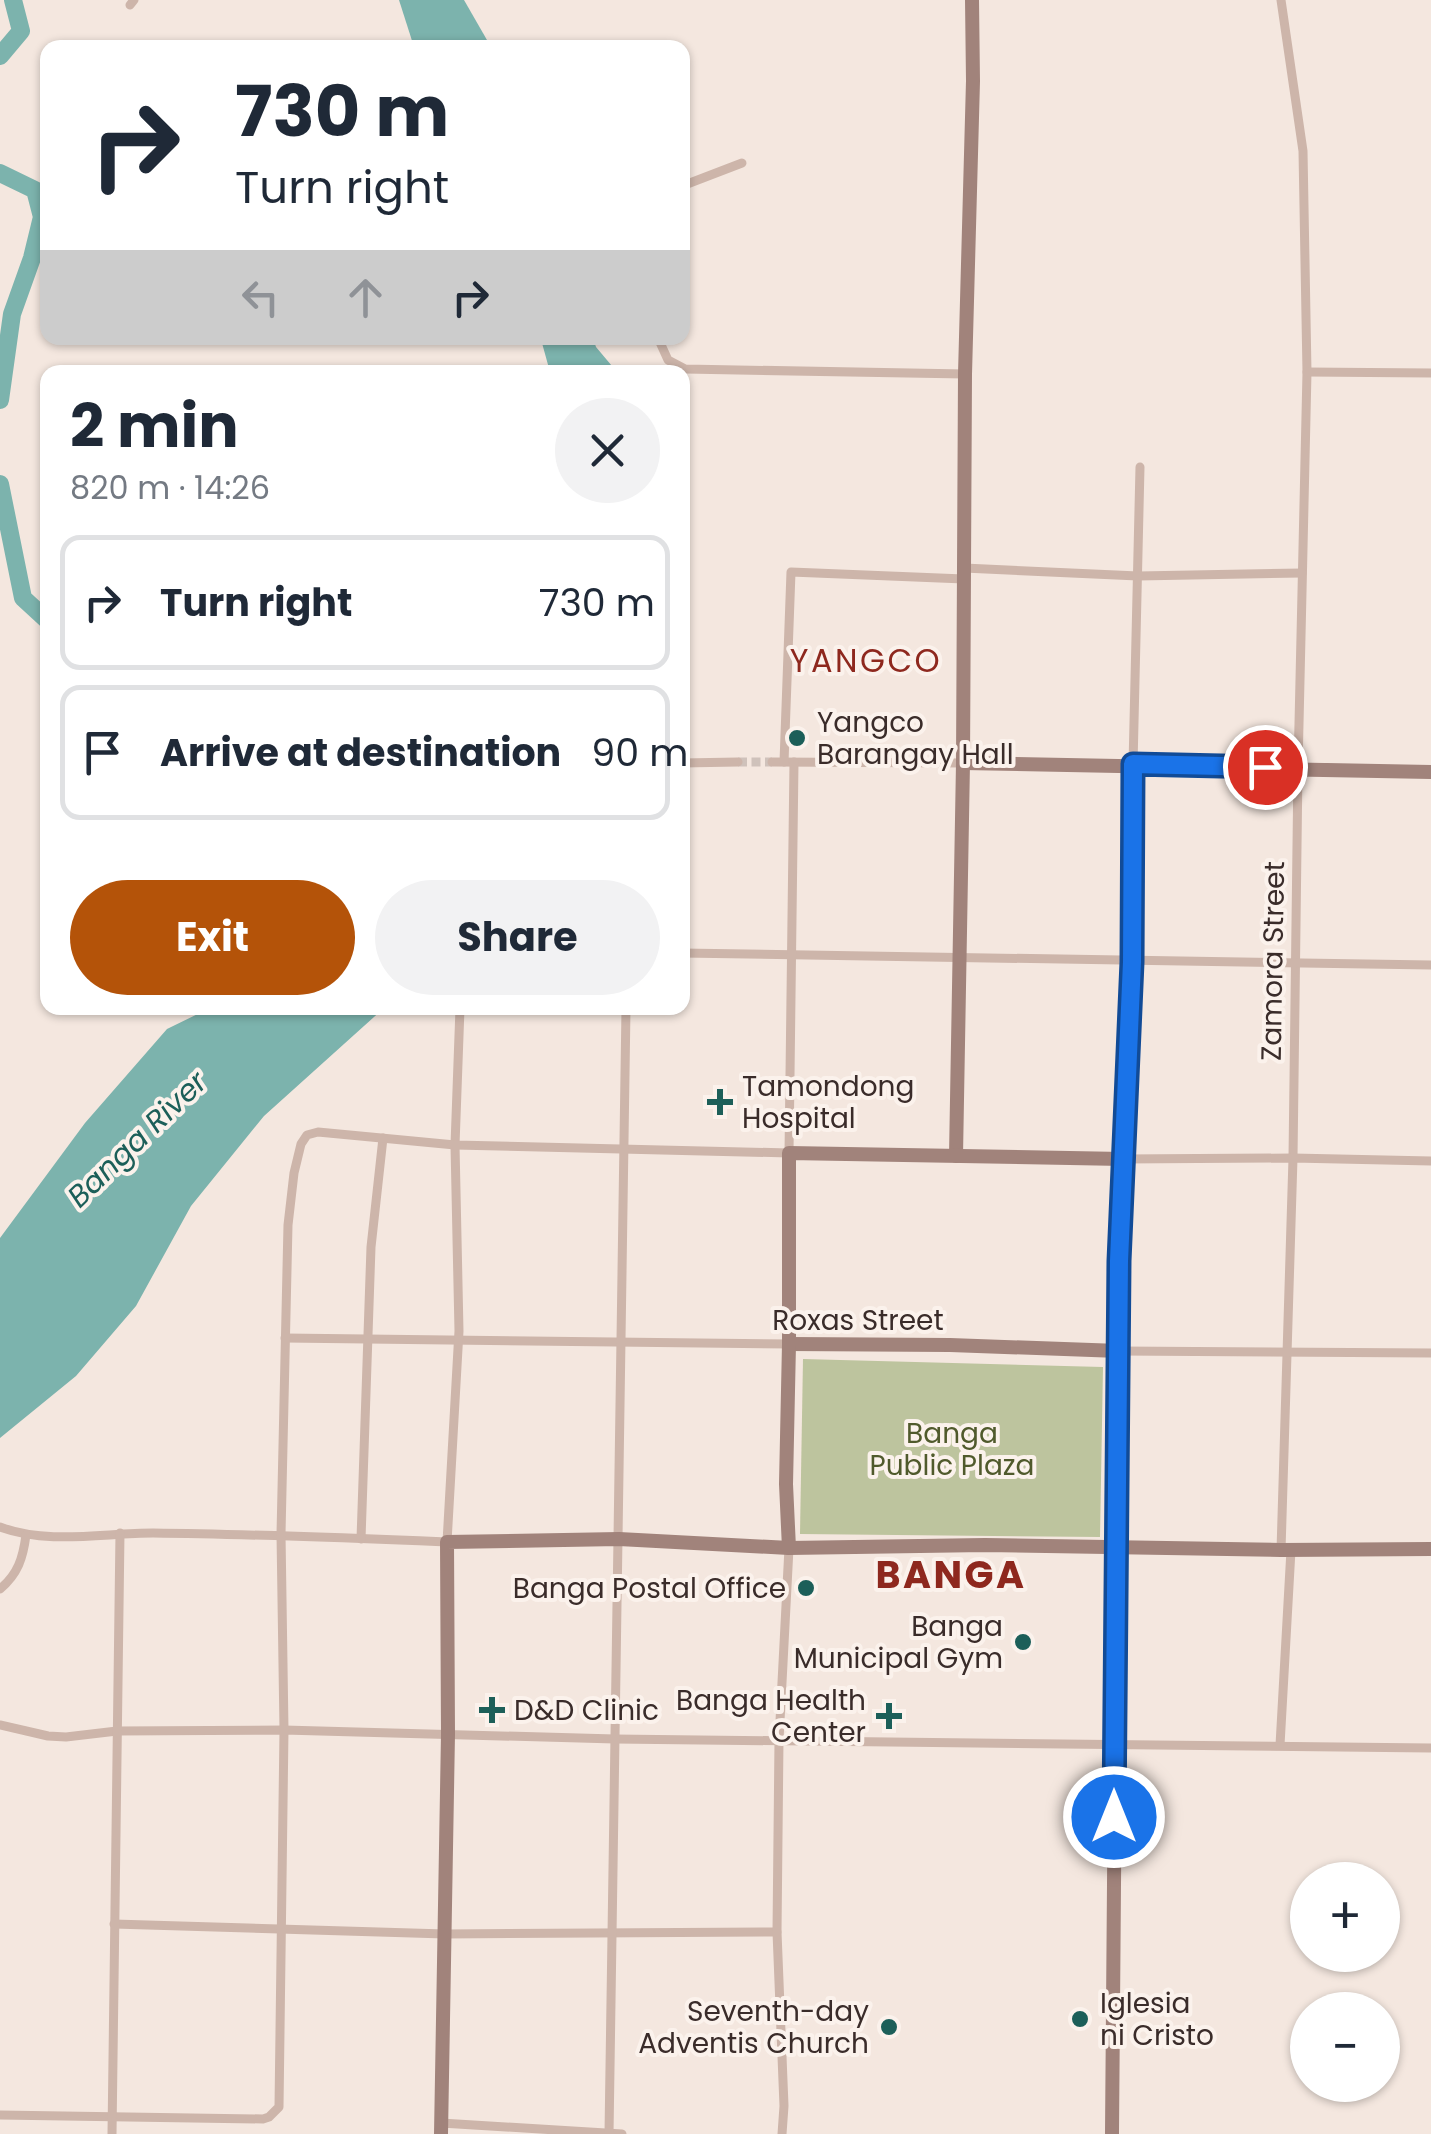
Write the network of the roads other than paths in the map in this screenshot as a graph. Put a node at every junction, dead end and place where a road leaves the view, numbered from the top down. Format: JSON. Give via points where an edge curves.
{"nodes":[{"id":1,"x":972,"y":0,"type":"edge"},
{"id":2,"x":1281,"y":0,"type":"edge"},
{"id":3,"x":742,"y":163,"type":"dead end"},
{"id":4,"x":690,"y":183,"type":"edge"},
{"id":5,"x":661,"y":345,"type":"edge"},
{"id":6,"x":679,"y":365,"type":"edge"},
{"id":7,"x":690,"y":368,"type":"edge"},
{"id":8,"x":1307,"y":372,"type":"junction"},
{"id":9,"x":1431,"y":373,"type":"edge"},
{"id":10,"x":966,"y":374,"type":"junction"},
{"id":11,"x":1140,"y":466,"type":"dead end"},
{"id":12,"x":1302,"y":572,"type":"junction"},
{"id":13,"x":964,"y":574,"type":"junction"},
{"id":14,"x":1138,"y":576,"type":"junction"},
{"id":15,"x":738,"y":762,"type":"tunnel mouth"},
{"id":16,"x":772,"y":762,"type":"tunnel mouth"},
{"id":17,"x":789,"y":762,"type":"junction"},
{"id":18,"x":690,"y":763,"type":"edge"},
{"id":19,"x":963,"y":763,"type":"junction"},
{"id":20,"x":1133,"y":764,"type":"junction"},
{"id":21,"x":1298,"y":768,"type":"junction"},
{"id":22,"x":1431,"y":772,"type":"edge"},
{"id":23,"x":690,"y":953,"type":"edge"},
{"id":24,"x":790,"y":955,"type":"junction"},
{"id":25,"x":960,"y":958,"type":"junction"},
{"id":26,"x":1132,"y":962,"type":"junction"},
{"id":27,"x":1294,"y":962,"type":"junction"},
{"id":28,"x":1431,"y":966,"type":"edge"},
{"id":29,"x":460,"y":1015,"type":"edge"},
{"id":30,"x":626,"y":1015,"type":"edge"},
{"id":31,"x":383,"y":1138,"type":"junction"},
{"id":32,"x":455,"y":1145,"type":"junction"},
{"id":33,"x":622,"y":1148,"type":"junction"},
{"id":34,"x":789,"y":1153,"type":"junction"},
{"id":35,"x":956,"y":1156,"type":"junction"},
{"id":36,"x":1293,"y":1158,"type":"junction"},
{"id":37,"x":1124,"y":1159,"type":"junction"},
{"id":38,"x":1431,"y":1161,"type":"edge"},
{"id":39,"x":285,"y":1338,"type":"junction"},
{"id":40,"x":366,"y":1338,"type":"junction"},
{"id":41,"x":456,"y":1341,"type":"junction"},
{"id":42,"x":619,"y":1343,"type":"junction"},
{"id":43,"x":790,"y":1344,"type":"junction"},
{"id":44,"x":1119,"y":1351,"type":"junction"},
{"id":45,"x":1287,"y":1354,"type":"junction"},
{"id":46,"x":1431,"y":1354,"type":"edge"},
{"id":47,"x":0,"y":1528,"type":"edge"},
{"id":48,"x":120,"y":1533,"type":"junction"},
{"id":49,"x":281,"y":1534,"type":"junction"},
{"id":50,"x":26,"y":1535,"type":"junction"},
{"id":51,"x":360,"y":1539,"type":"junction"},
{"id":52,"x":619,"y":1540,"type":"junction"},
{"id":53,"x":447,"y":1542,"type":"junction"},
{"id":54,"x":1116,"y":1546,"type":"junction"},
{"id":55,"x":788,"y":1548,"type":"junction"},
{"id":56,"x":1431,"y":1549,"type":"edge"},
{"id":57,"x":1286,"y":1550,"type":"junction"},
{"id":58,"x":0,"y":1589,"type":"edge"},
{"id":59,"x":0,"y":1725,"type":"edge"},
{"id":60,"x":284,"y":1730,"type":"junction"},
{"id":61,"x":118,"y":1731,"type":"junction"},
{"id":62,"x":448,"y":1734,"type":"junction"},
{"id":63,"x":615,"y":1739,"type":"junction"},
{"id":64,"x":779,"y":1740,"type":"junction"},
{"id":65,"x":1114,"y":1745,"type":"junction"},
{"id":66,"x":1280,"y":1746,"type":"junction"},
{"id":67,"x":1431,"y":1748,"type":"edge"},
{"id":68,"x":114,"y":1924,"type":"junction"},
{"id":69,"x":282,"y":1929,"type":"junction"},
{"id":70,"x":777,"y":1932,"type":"junction"},
{"id":71,"x":611,"y":1933,"type":"junction"},
{"id":72,"x":445,"y":1934,"type":"junction"},
{"id":73,"x":0,"y":2115,"type":"edge"},
{"id":74,"x":113,"y":2118,"type":"junction"},
{"id":75,"x":232,"y":2120,"type":"junction"},
{"id":76,"x":441,"y":2129,"type":"edge"},
{"id":77,"x":608,"y":2133,"type":"edge"},
{"id":78,"x":112,"y":2134,"type":"edge"},
{"id":79,"x":222,"y":2134,"type":"edge"},
{"id":80,"x":622,"y":2134,"type":"edge"},
{"id":81,"x":782,"y":2134,"type":"edge"},
{"id":82,"x":1112,"y":2134,"type":"edge"}],
"edges":[{"from":1,"to":10,"type":"street"},
{"from":2,"to":8,"type":"street","name":"Zamora Street","via":[[1303,151]]},
{"from":3,"to":4,"type":"street"},
{"from":5,"to":6,"type":"street"},
{"from":7,"to":10,"type":"street"},
{"from":8,"to":9,"type":"street"},
{"from":8,"to":12,"type":"street","name":"Zamora Street"},
{"from":10,"to":13,"type":"street"},
{"from":11,"to":14,"type":"street"},
{"from":12,"to":14,"type":"street"},
{"from":12,"to":21,"type":"street","name":"Zamora Street"},
{"from":13,"to":14,"type":"street"},
{"from":13,"to":17,"type":"street","via":[[790,572]]},
{"from":13,"to":19,"type":"street"},
{"from":14,"to":20,"type":"street"},
{"from":15,"to":18,"type":"street"},
{"from":16,"to":17,"type":"street"},
{"from":17,"to":19,"type":"street"},
{"from":17,"to":24,"type":"street"},
{"from":19,"to":20,"type":"street"},
{"from":19,"to":25,"type":"street"},
{"from":20,"to":21,"type":"street"},
{"from":20,"to":26,"type":"street"},
{"from":21,"to":22,"type":"street"},
{"from":21,"to":27,"type":"street","name":"Zamora Street"},
{"from":23,"to":24,"type":"street"},
{"from":24,"to":25,"type":"street"},
{"from":24,"to":34,"type":"street"},
{"from":25,"to":26,"type":"street"},
{"from":25,"to":35,"type":"street"},
{"from":26,"to":27,"type":"street"},
{"from":26,"to":37,"type":"street"},
{"from":27,"to":28,"type":"street"},
{"from":27,"to":36,"type":"street","name":"Zamora Street"},
{"from":29,"to":32,"type":"street"},
{"from":30,"to":33,"type":"street"},
{"from":31,"to":32,"type":"street"},
{"from":31,"to":39,"type":"street","via":[[313,1132],[301,1144],[288,1225]]},
{"from":31,"to":40,"type":"street"},
{"from":32,"to":33,"type":"street"},
{"from":32,"to":41,"type":"street"},
{"from":33,"to":34,"type":"street"},
{"from":33,"to":42,"type":"street"},
{"from":34,"to":35,"type":"street"},
{"from":34,"to":43,"type":"street"},
{"from":35,"to":37,"type":"street"},
{"from":36,"to":37,"type":"street"},
{"from":36,"to":38,"type":"street"},
{"from":36,"to":45,"type":"street","name":"Zamora Street"},
{"from":37,"to":44,"type":"street"},
{"from":39,"to":40,"type":"street","name":"Roxas Street"},
{"from":39,"to":49,"type":"street"},
{"from":40,"to":41,"type":"street","name":"Roxas Street"},
{"from":40,"to":51,"type":"street"},
{"from":41,"to":42,"type":"street","name":"Roxas Street"},
{"from":41,"to":53,"type":"street"},
{"from":42,"to":43,"type":"street","name":"Roxas Street"},
{"from":42,"to":52,"type":"street"},
{"from":43,"to":44,"type":"street","name":"Roxas Street"},
{"from":43,"to":55,"type":"street"},
{"from":44,"to":45,"type":"street","name":"Roxas Street"},
{"from":44,"to":54,"type":"street"},
{"from":45,"to":46,"type":"street","name":"Roxas Street"},
{"from":45,"to":57,"type":"street","name":"Zamora Street"},
{"from":47,"to":50,"type":"street"},
{"from":48,"to":49,"type":"street"},
{"from":48,"to":50,"type":"street"},
{"from":48,"to":61,"type":"street"},
{"from":49,"to":51,"type":"street"},
{"from":49,"to":60,"type":"street"},
{"from":50,"to":58,"type":"street","via":[[17,1572]]},
{"from":51,"to":53,"type":"street"},
{"from":52,"to":53,"type":"street"},
{"from":52,"to":55,"type":"street"},
{"from":52,"to":63,"type":"street"},
{"from":53,"to":62,"type":"street"},
{"from":54,"to":55,"type":"street"},
{"from":54,"to":57,"type":"street"},
{"from":54,"to":65,"type":"street"},
{"from":55,"to":64,"type":"street"},
{"from":56,"to":57,"type":"street"},
{"from":57,"to":66,"type":"street","name":"Zamora Street"},
{"from":59,"to":61,"type":"street","via":[[66,1737]]},
{"from":60,"to":61,"type":"street"},
{"from":60,"to":62,"type":"street"},
{"from":60,"to":69,"type":"street"},
{"from":61,"to":68,"type":"street"},
{"from":62,"to":63,"type":"street"},
{"from":62,"to":72,"type":"street"},
{"from":63,"to":64,"type":"street"},
{"from":63,"to":71,"type":"street"},
{"from":64,"to":65,"type":"street"},
{"from":64,"to":70,"type":"street"},
{"from":65,"to":66,"type":"street"},
{"from":65,"to":82,"type":"street"},
{"from":66,"to":67,"type":"street"},
{"from":68,"to":69,"type":"street"},
{"from":68,"to":74,"type":"street"},
{"from":69,"to":72,"type":"street"},
{"from":69,"to":75,"type":"street","via":[[278,2107],[269,2118]]},
{"from":70,"to":71,"type":"street"},
{"from":70,"to":81,"type":"street"},
{"from":71,"to":72,"type":"street"},
{"from":71,"to":77,"type":"street"},
{"from":72,"to":76,"type":"street"},
{"from":73,"to":74,"type":"street"},
{"from":74,"to":75,"type":"street"},
{"from":74,"to":78,"type":"street"},
{"from":75,"to":79,"type":"street"},
{"from":76,"to":77,"type":"street"},
{"from":77,"to":80,"type":"street"}]}
